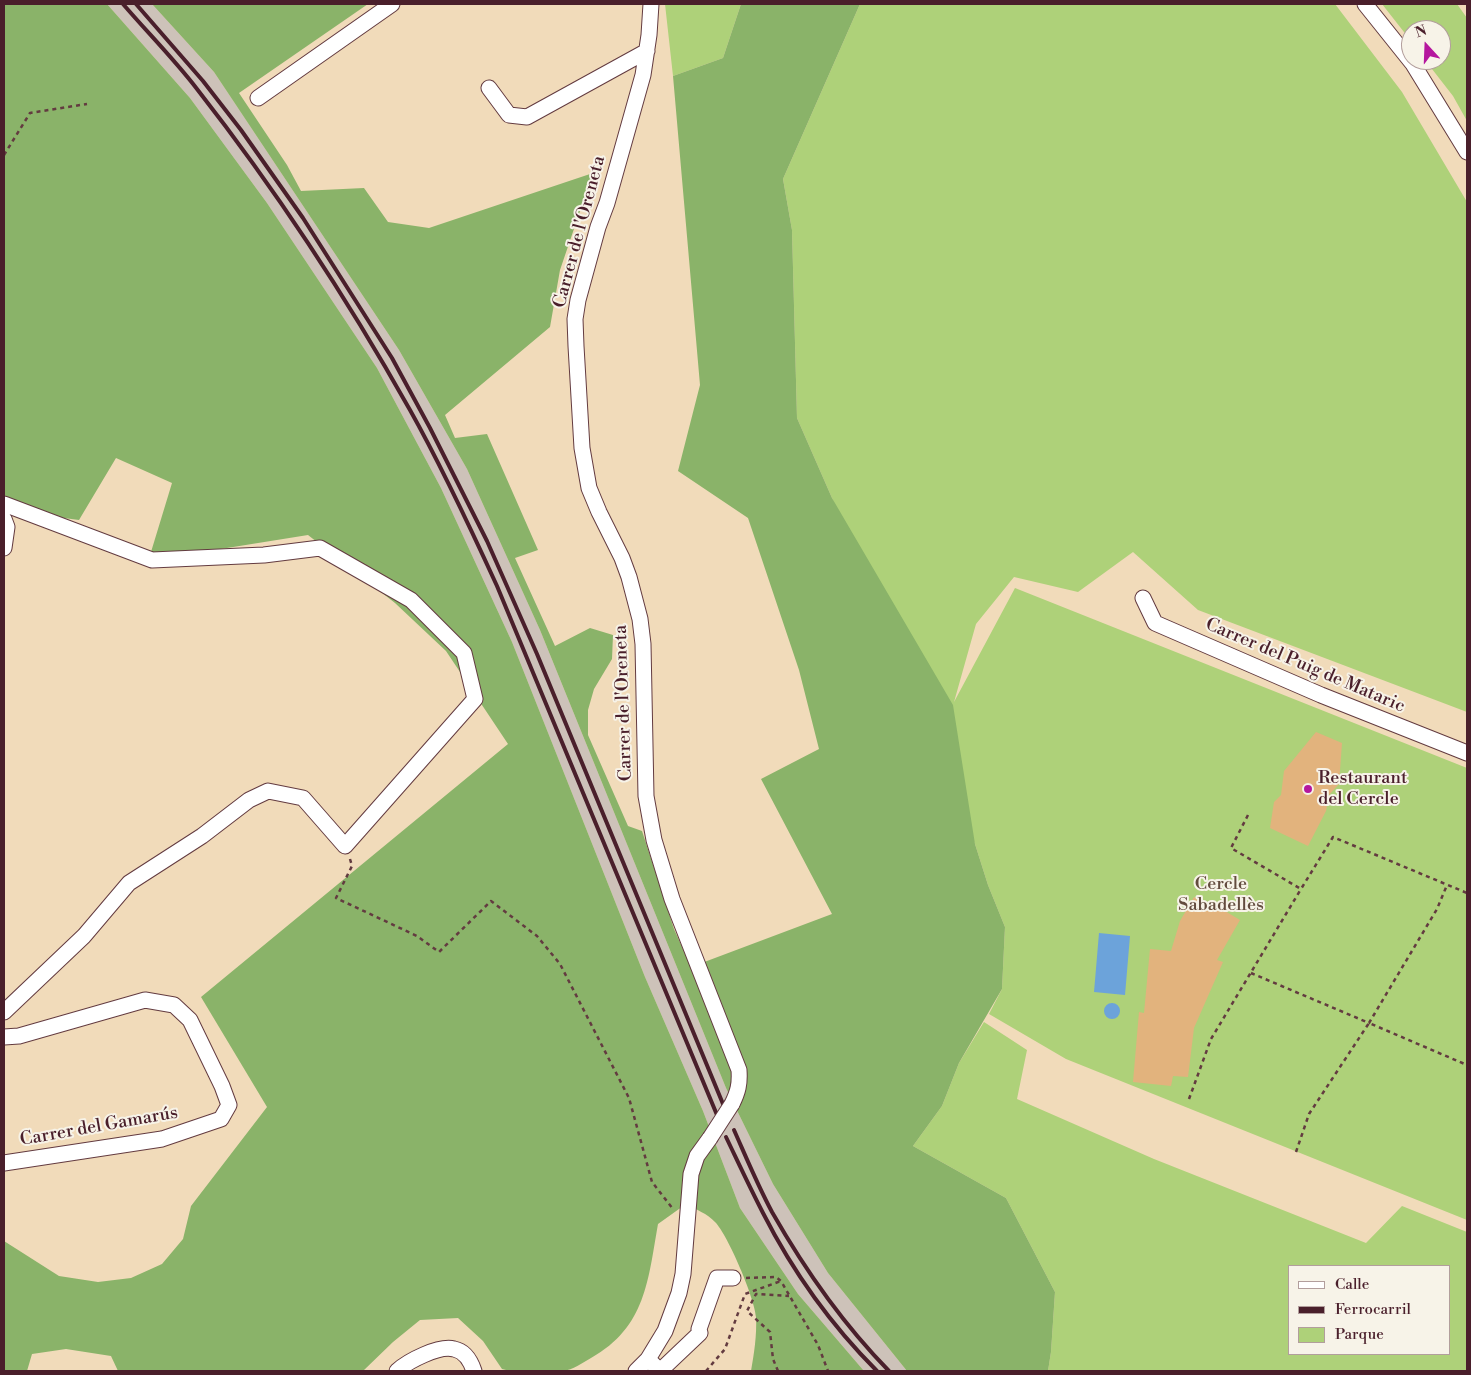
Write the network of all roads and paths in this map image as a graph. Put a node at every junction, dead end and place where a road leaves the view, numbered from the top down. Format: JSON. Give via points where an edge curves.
{"nodes":[{"id":1,"x":392,"y":4,"type":"edge"},
{"id":2,"x":651,"y":4,"type":"edge"},
{"id":3,"x":1366,"y":4,"type":"edge"},
{"id":4,"x":647,"y":51,"type":"junction"},
{"id":5,"x":489,"y":88,"type":"dead end"},
{"id":6,"x":258,"y":98,"type":"dead end"},
{"id":7,"x":87,"y":104,"type":"dead end"},
{"id":8,"x":1467,"y":152,"type":"edge"},
{"id":9,"x":4,"y":155,"type":"edge"},
{"id":10,"x":4,"y":504,"type":"edge"},
{"id":11,"x":4,"y":519,"type":"edge"},
{"id":12,"x":4,"y":548,"type":"edge"},
{"id":13,"x":1143,"y":598,"type":"dead end"},
{"id":14,"x":1467,"y":753,"type":"edge"},
{"id":15,"x":1248,"y":814,"type":"dead end"},
{"id":16,"x":345,"y":846,"type":"junction"},
{"id":17,"x":1447,"y":885,"type":"junction"},
{"id":18,"x":1301,"y":889,"type":"junction"},
{"id":19,"x":1467,"y":894,"type":"edge"},
{"id":20,"x":1251,"y":973,"type":"junction"},
{"id":21,"x":4,"y":1012,"type":"edge"},
{"id":22,"x":1368,"y":1023,"type":"junction"},
{"id":23,"x":4,"y":1037,"type":"edge"},
{"id":24,"x":1467,"y":1066,"type":"edge"},
{"id":25,"x":1190,"y":1099,"type":"dead end"},
{"id":26,"x":1296,"y":1152,"type":"dead end"},
{"id":27,"x":4,"y":1163,"type":"edge"},
{"id":28,"x":686,"y":1226,"type":"junction"},
{"id":29,"x":733,"y":1278,"type":"joint"},
{"id":30,"x":781,"y":1281,"type":"junction"},
{"id":31,"x":790,"y":1296,"type":"junction"},
{"id":32,"x":648,"y":1359,"type":"junction"},
{"id":33,"x":397,"y":1371,"type":"edge"},
{"id":34,"x":474,"y":1371,"type":"edge"},
{"id":35,"x":636,"y":1371,"type":"edge"},
{"id":36,"x":706,"y":1371,"type":"edge"},
{"id":37,"x":778,"y":1371,"type":"edge"},
{"id":38,"x":828,"y":1371,"type":"edge"}],
"edges":[{"from":1,"to":6,"type":"street"},
{"from":2,"to":4,"type":"street","name":"Carrer de l'Oreneta"},
{"from":3,"to":8,"type":"street","via":[[1413,64]]},
{"from":4,"to":5,"type":"street","via":[[528,117],[509,115]]},
{"from":4,"to":28,"type":"street","name":"Carrer de l'Oreneta","bridge":true,"via":[[575,319],[582,448],[589,488],[622,558],[640,618],[646,796],[654,840],[672,899],[740,1082],[732,1104],[692,1166]]},
{"from":7,"to":9,"type":"path","via":[[30,113]]},
{"from":10,"to":16,"type":"street","via":[[152,560],[264,555],[320,548],[411,600],[464,652],[475,698]]},
{"from":11,"to":12,"type":"street","via":[[7,527]]},
{"from":13,"to":14,"type":"street","name":"Carrer del Puig de Mataric","via":[[1155,623],[1321,695]]},
{"from":15,"to":18,"type":"path","via":[[1231,848]]},
{"from":16,"to":21,"type":"street","via":[[303,798],[268,791],[248,800],[202,836],[129,883],[84,936]]},
{"from":16,"to":28,"type":"path","via":[[352,866],[336,898],[417,936],[439,952],[491,901],[538,936],[560,964],[629,1098],[652,1182]]},
{"from":17,"to":18,"type":"path","via":[[1333,837]]},
{"from":17,"to":19,"type":"path"},
{"from":17,"to":22,"type":"path","via":[[1437,909]]},
{"from":18,"to":20,"type":"path"},
{"from":20,"to":22,"type":"path"},
{"from":20,"to":25,"type":"path","via":[[1211,1039]]},
{"from":22,"to":24,"type":"path"},
{"from":22,"to":26,"type":"path","via":[[1309,1114]]},
{"from":23,"to":27,"type":"street","name":"Carrer del Gamarús","via":[[19,1036],[145,1000],[174,1005],[190,1020],[229,1105],[221,1119],[162,1139]]},
{"from":28,"to":32,"type":"street","via":[[679,1293],[665,1331]]},
{"from":29,"to":30,"type":"path","via":[[776,1277]]},
{"from":29,"to":32,"type":"street","via":[[717,1278],[700,1334],[660,1371]]},
{"from":30,"to":31,"type":"path"},
{"from":30,"to":36,"type":"path","via":[[745,1294],[725,1349]]},
{"from":31,"to":37,"type":"path","via":[[756,1294],[747,1312],[770,1332]]},
{"from":31,"to":38,"type":"path","via":[[818,1345]]},
{"from":32,"to":35,"type":"street"},
{"from":33,"to":34,"type":"street","via":[[414,1360],[447,1348],[454,1348],[466,1356]]}]}
